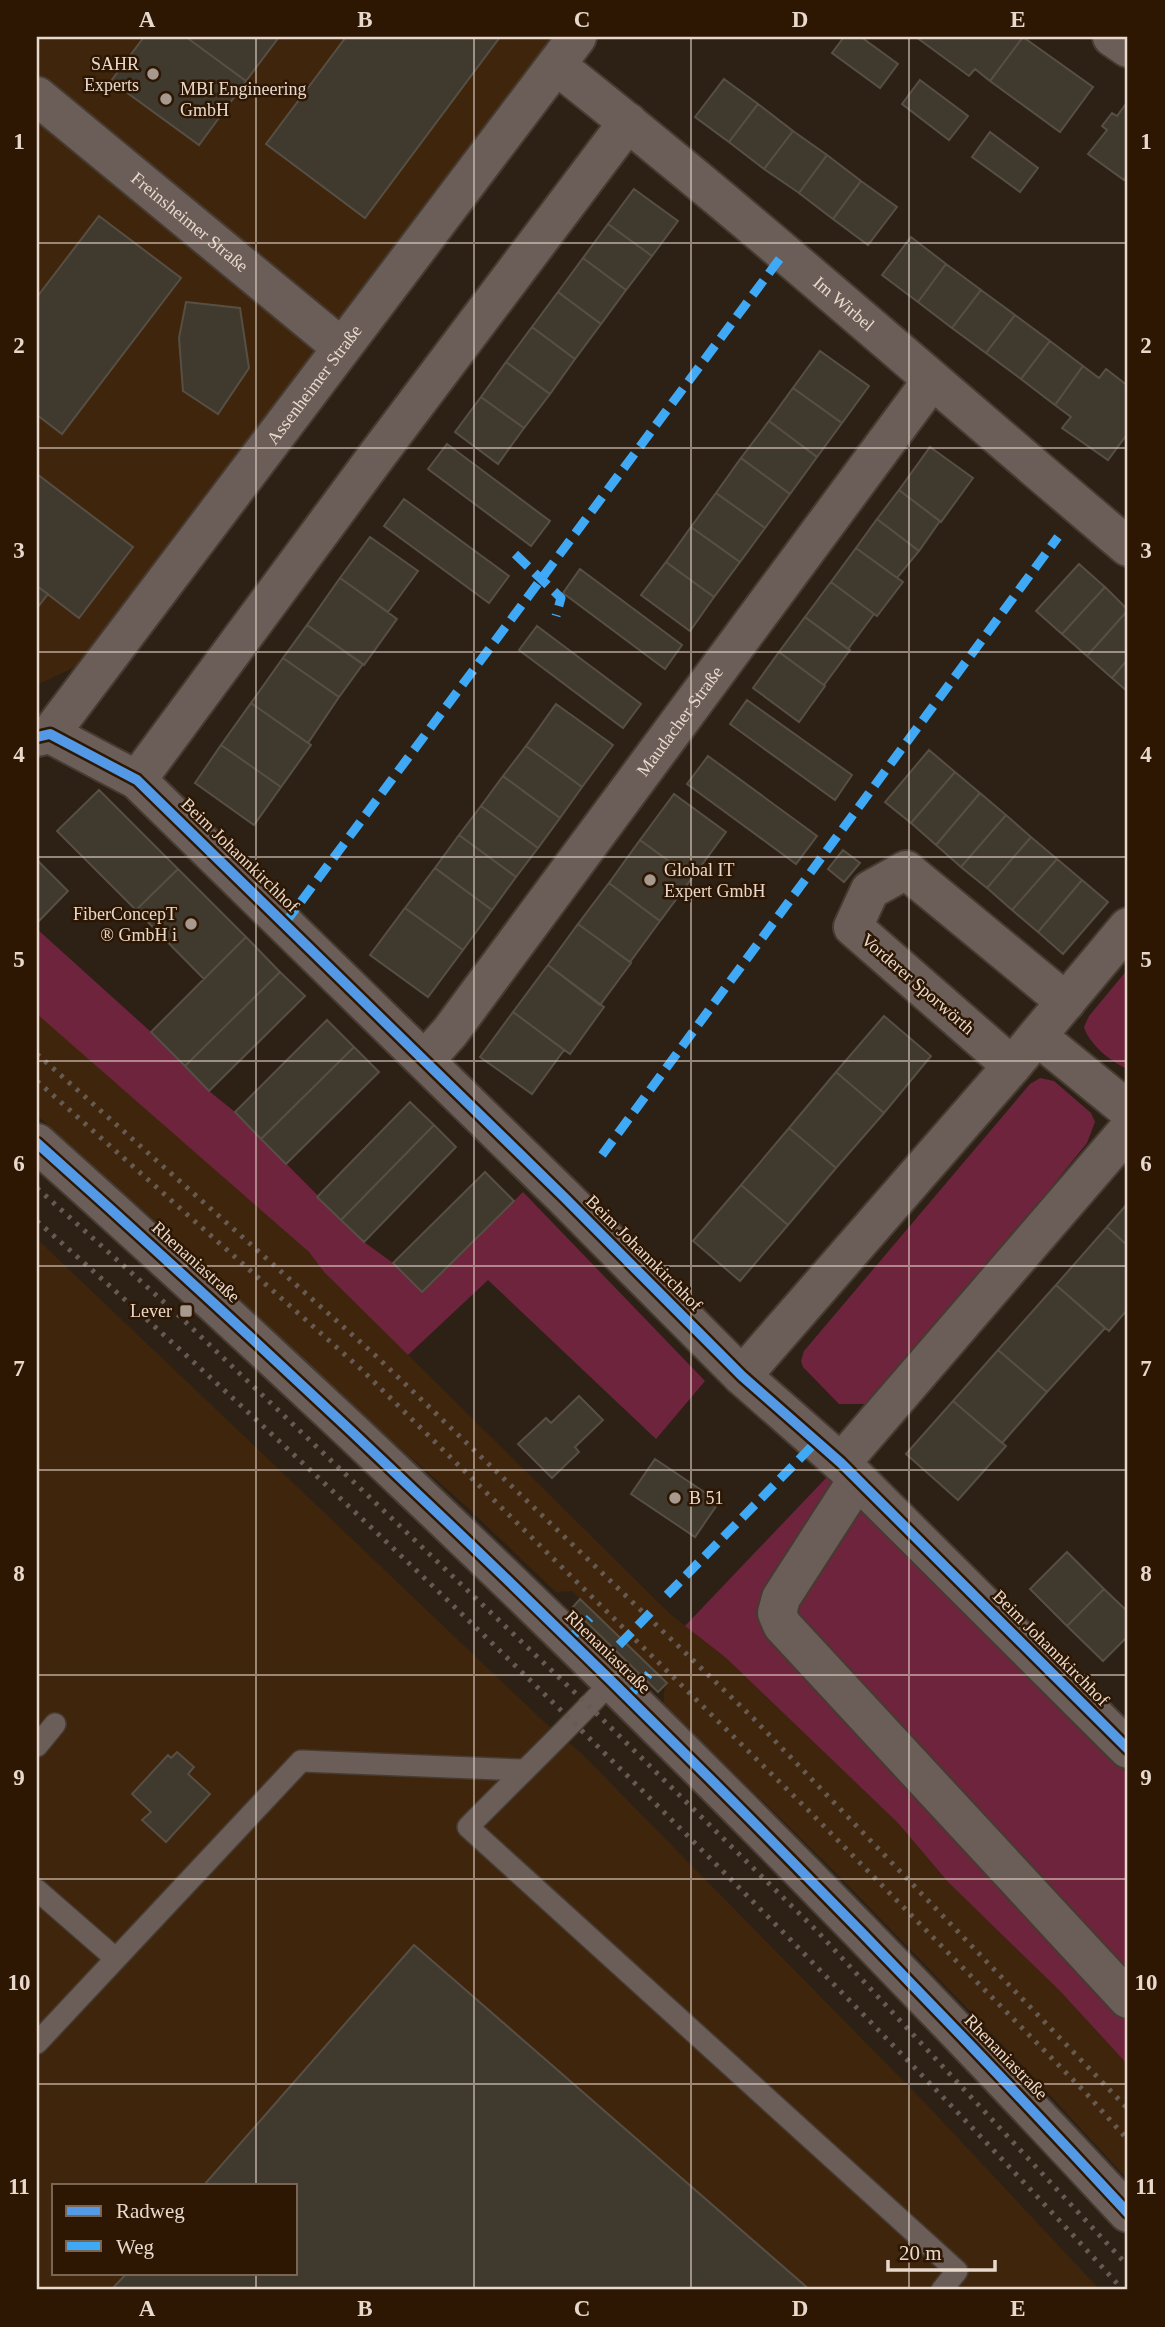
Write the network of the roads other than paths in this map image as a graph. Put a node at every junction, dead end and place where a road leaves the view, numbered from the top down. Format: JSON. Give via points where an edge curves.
{"nodes":[{"id":1,"x":1112,"y":37,"type":"edge"},
{"id":2,"x":1128,"y":48,"type":"edge"},
{"id":3,"x":567,"y":51,"type":"edge"},
{"id":4,"x":37,"y":96,"type":"edge"},
{"id":5,"x":628,"y":122,"type":"junction"},
{"id":6,"x":341,"y":347,"type":"junction"},
{"id":7,"x":932,"y":380,"type":"junction"},
{"id":8,"x":1128,"y":547,"type":"edge"},
{"id":9,"x":43,"y":736,"type":"edge"},
{"id":10,"x":137,"y":780,"type":"junction"},
{"id":11,"x":1128,"y":927,"type":"edge"},
{"id":12,"x":1066,"y":1002,"type":"junction"},
{"id":13,"x":1037,"y":1036,"type":"junction"},
{"id":14,"x":425,"y":1060,"type":"junction"},
{"id":15,"x":1012,"y":1066,"type":"junction"},
{"id":16,"x":1128,"y":1110,"type":"edge"},
{"id":17,"x":1128,"y":1130,"type":"edge"},
{"id":18,"x":37,"y":1143,"type":"edge"},
{"id":19,"x":742,"y":1376,"type":"junction"},
{"id":20,"x":849,"y":1471,"type":"junction"},
{"id":21,"x":612,"y":1681,"type":"junction"},
{"id":22,"x":55,"y":1724,"type":"dead end"},
{"id":23,"x":37,"y":1745,"type":"edge"},
{"id":24,"x":1128,"y":1749,"type":"edge"},
{"id":25,"x":523,"y":1770,"type":"junction"},
{"id":26,"x":37,"y":1890,"type":"edge"},
{"id":27,"x":115,"y":1958,"type":"junction"},
{"id":28,"x":1128,"y":1998,"type":"edge"},
{"id":29,"x":37,"y":2043,"type":"edge"},
{"id":30,"x":1128,"y":2213,"type":"edge"},
{"id":31,"x":942,"y":2290,"type":"edge"}],
"edges":[{"from":1,"to":2,"type":"street"},
{"from":3,"to":5,"type":"street","name":"Im Wirbel"},
{"from":3,"to":6,"type":"street","name":"Assenheimer Straße"},
{"from":4,"to":6,"type":"street","name":"Freinsheimer Straße"},
{"from":5,"to":7,"type":"street","name":"Im Wirbel"},
{"from":5,"to":10,"type":"street"},
{"from":6,"to":9,"type":"street","name":"Assenheimer Straße"},
{"from":7,"to":8,"type":"street","name":"Im Wirbel"},
{"from":7,"to":14,"type":"street","name":"Maudacher Straße"},
{"from":9,"to":10,"type":"street","name":"Beim Johannkirchhof"},
{"from":10,"to":14,"type":"street","name":"Beim Johannkirchhof"},
{"from":11,"to":12,"type":"street"},
{"from":12,"to":13,"type":"street"},
{"from":12,"to":15,"type":"street","name":"Vorderer Sporwörth","via":[[906,870],[870,890],[853,927]]},
{"from":13,"to":15,"type":"street"},
{"from":13,"to":16,"type":"street"},
{"from":14,"to":19,"type":"street","name":"Beim Johannkirchhof"},
{"from":15,"to":19,"type":"street"},
{"from":17,"to":20,"type":"street"},
{"from":18,"to":21,"type":"street","name":"Rhenaniastraße","via":[[192,1282]]},
{"from":19,"to":20,"type":"street","name":"Beim Johannkirchhof"},
{"from":20,"to":24,"type":"street","name":"Beim Johannkirchhof"},
{"from":20,"to":28,"type":"street","via":[[781,1598],[777,1613],[782,1625]]},
{"from":21,"to":25,"type":"lane"},
{"from":21,"to":30,"type":"street","name":"Rhenaniastraße","via":[[990,2064]]},
{"from":22,"to":23,"type":"lane"},
{"from":25,"to":27,"type":"lane","via":[[301,1761]]},
{"from":25,"to":31,"type":"lane","via":[[468,1827],[957,2271]]},
{"from":26,"to":27,"type":"lane"},
{"from":27,"to":29,"type":"lane"}]}
